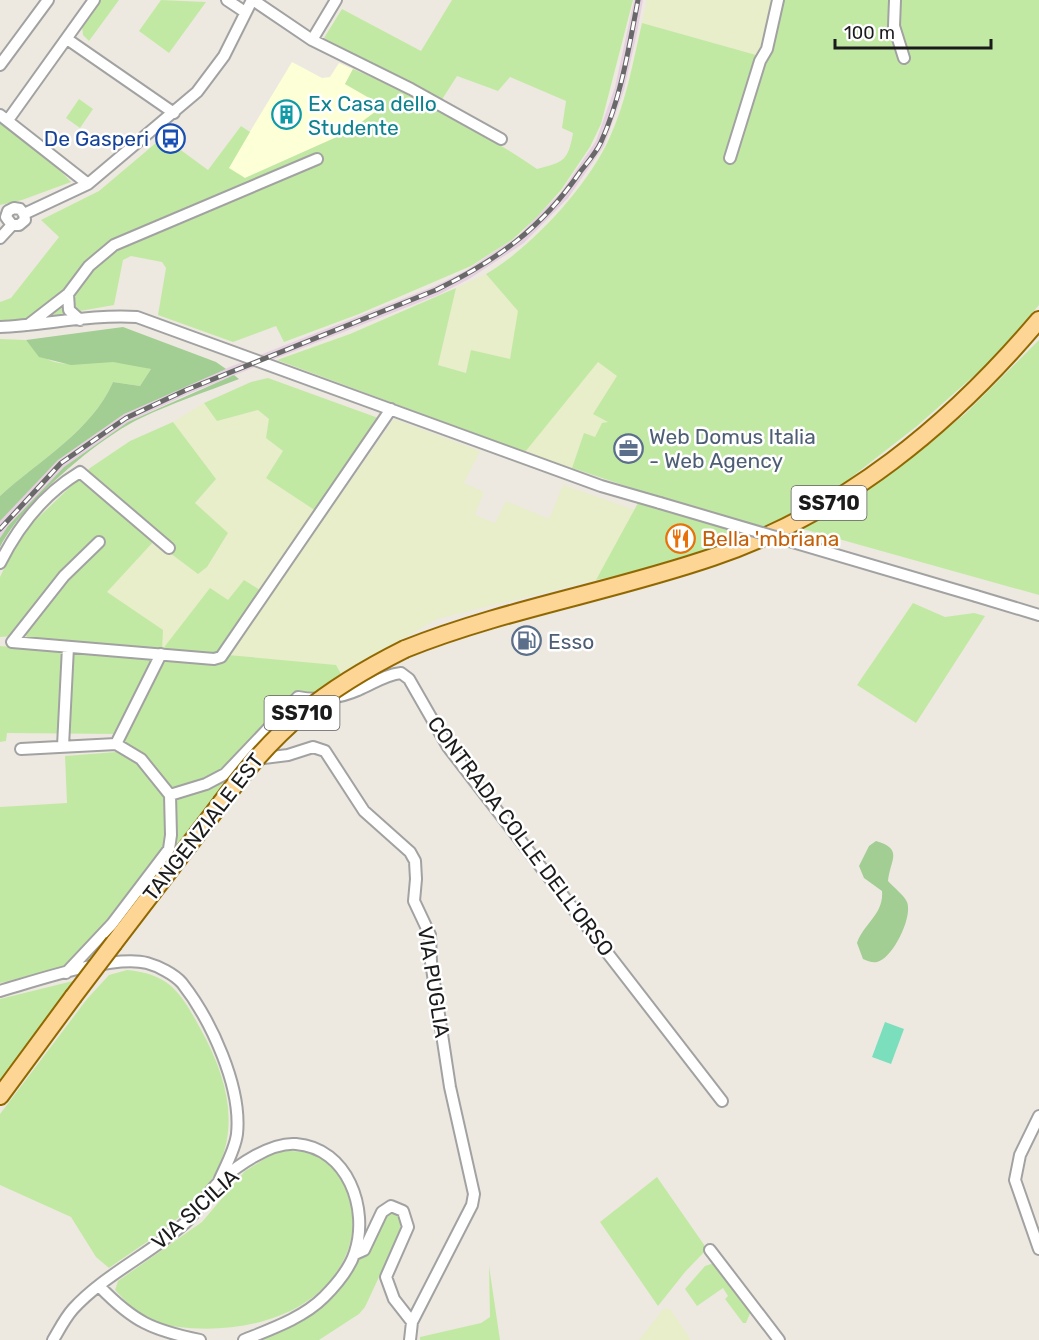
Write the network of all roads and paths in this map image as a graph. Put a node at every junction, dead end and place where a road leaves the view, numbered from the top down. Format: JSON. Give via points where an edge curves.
{"nodes":[{"id":1,"x":48,"y":0,"type":"edge"},
{"id":2,"x":94,"y":0,"type":"edge"},
{"id":3,"x":227,"y":0,"type":"edge"},
{"id":4,"x":252,"y":0,"type":"edge"},
{"id":5,"x":336,"y":0,"type":"edge"},
{"id":6,"x":778,"y":0,"type":"edge"},
{"id":7,"x":895,"y":0,"type":"edge"},
{"id":8,"x":245,"y":12,"type":"junction"},
{"id":9,"x":67,"y":39,"type":"junction"},
{"id":10,"x":312,"y":40,"type":"junction"},
{"id":11,"x":904,"y":58,"type":"dead end"},
{"id":12,"x":0,"y":65,"type":"edge"},
{"id":13,"x":174,"y":112,"type":"junction"},
{"id":14,"x":4,"y":118,"type":"edge"},
{"id":15,"x":501,"y":139,"type":"dead end"},
{"id":16,"x":730,"y":158,"type":"dead end"},
{"id":17,"x":317,"y":159,"type":"dead end"},
{"id":18,"x":88,"y":184,"type":"junction"},
{"id":19,"x":6,"y":220,"type":"edge"},
{"id":20,"x":0,"y":238,"type":"edge"},
{"id":21,"x":64,"y":301,"type":"junction"},
{"id":22,"x":80,"y":320,"type":"junction"},
{"id":23,"x":1039,"y":320,"type":"edge"},
{"id":24,"x":53,"y":324,"type":"junction"},
{"id":25,"x":26,"y":326,"type":"junction"},
{"id":26,"x":0,"y":327,"type":"edge"},
{"id":27,"x":391,"y":409,"type":"junction"},
{"id":28,"x":99,"y":542,"type":"dead end"},
{"id":29,"x":169,"y":548,"type":"dead end"},
{"id":30,"x":0,"y":563,"type":"edge"},
{"id":31,"x":1039,"y":615,"type":"edge"},
{"id":32,"x":0,"y":642,"type":"edge"},
{"id":33,"x":12,"y":642,"type":"junction"},
{"id":34,"x":68,"y":647,"type":"junction"},
{"id":35,"x":160,"y":654,"type":"junction"},
{"id":36,"x":116,"y":744,"type":"junction"},
{"id":37,"x":63,"y":746,"type":"junction"},
{"id":38,"x":21,"y":748,"type":"dead end"},
{"id":39,"x":237,"y":760,"type":"junction"},
{"id":40,"x":170,"y":795,"type":"junction"},
{"id":41,"x":66,"y":972,"type":"junction"},
{"id":42,"x":0,"y":991,"type":"edge"},
{"id":43,"x":0,"y":1096,"type":"edge"},
{"id":44,"x":722,"y":1101,"type":"dead end"},
{"id":45,"x":1039,"y":1116,"type":"edge"},
{"id":46,"x":219,"y":1182,"type":"junction"},
{"id":47,"x":1039,"y":1249,"type":"edge"},
{"id":48,"x":710,"y":1250,"type":"dead end"},
{"id":49,"x":355,"y":1254,"type":"junction"},
{"id":50,"x":100,"y":1287,"type":"junction"},
{"id":51,"x":412,"y":1322,"type":"junction"},
{"id":52,"x":53,"y":1340,"type":"edge"},
{"id":53,"x":200,"y":1340,"type":"edge"},
{"id":54,"x":244,"y":1340,"type":"edge"},
{"id":55,"x":410,"y":1340,"type":"edge"},
{"id":56,"x":779,"y":1340,"type":"edge"}],
"edges":[{"from":1,"to":12,"type":"street"},
{"from":2,"to":9,"type":"street"},
{"from":3,"to":8,"type":"street"},
{"from":4,"to":8,"type":"street"},
{"from":4,"to":10,"type":"street"},
{"from":5,"to":10,"type":"street"},
{"from":6,"to":16,"type":"street","via":[[767,49]]},
{"from":7,"to":11,"type":"street","via":[[894,26]]},
{"from":8,"to":13,"type":"street","via":[[224,56],[197,92]]},
{"from":9,"to":13,"type":"street"},
{"from":9,"to":14,"type":"street"},
{"from":10,"to":15,"type":"street"},
{"from":13,"to":18,"type":"street"},
{"from":14,"to":18,"type":"street"},
{"from":17,"to":21,"type":"street","via":[[114,245],[89,266]]},
{"from":18,"to":19,"type":"street","via":[[24,214],[22,223]]},
{"from":19,"to":20,"type":"street"},
{"from":21,"to":22,"type":"street"},
{"from":21,"to":24,"type":"street"},
{"from":21,"to":25,"type":"street"},
{"from":22,"to":24,"type":"street"},
{"from":22,"to":27,"type":"street","via":[[136,317]]},
{"from":23,"to":43,"type":"main road","name":"TANGENZIALE EST","number":"SS710","bridge":true,"via":[[958,408],[918,442],[785,528],[713,557],[486,619],[405,649],[318,700],[252,760]]},
{"from":24,"to":25,"type":"street"},
{"from":25,"to":26,"type":"street"},
{"from":27,"to":31,"type":"street","bridge":true,"via":[[601,486]]},
{"from":27,"to":35,"type":"street","via":[[220,657]]},
{"from":28,"to":33,"type":"street","via":[[64,576]]},
{"from":29,"to":30,"type":"street","via":[[80,472],[14,534]]},
{"from":32,"to":33,"type":"street"},
{"from":33,"to":34,"type":"street"},
{"from":34,"to":35,"type":"street"},
{"from":34,"to":37,"type":"street"},
{"from":35,"to":36,"type":"street"},
{"from":36,"to":37,"type":"street"},
{"from":36,"to":40,"type":"street","via":[[141,759]]},
{"from":37,"to":38,"type":"street"},
{"from":39,"to":40,"type":"street","name":"CONTRADA COLLE DELL'ORSO","via":[[225,774],[206,784]]},
{"from":39,"to":44,"type":"street","name":"CONTRADA COLLE DELL'ORSO","via":[[298,697],[339,696],[388,674],[401,673],[409,680],[448,747]]},
{"from":39,"to":51,"type":"street","name":"VIA PUGLIA","via":[[288,755],[313,747],[325,751],[364,811],[415,861],[414,901],[430,935],[450,1087],[474,1194]]},
{"from":40,"to":41,"type":"street","via":[[169,849],[112,924]]},
{"from":41,"to":42,"type":"street"},
{"from":41,"to":46,"type":"street","via":[[129,960],[161,969],[181,982],[230,1072],[237,1136]]},
{"from":45,"to":47,"type":"street","via":[[1020,1155],[1015,1180]]},
{"from":46,"to":49,"type":"street","name":"VIA SICILIA","via":[[277,1147],[296,1143],[320,1151],[344,1171],[357,1198],[359,1232]]},
{"from":46,"to":50,"type":"street","name":"VIA SICILIA","via":[[185,1223]]},
{"from":48,"to":56,"type":"street"},
{"from":49,"to":51,"type":"street","via":[[364,1250],[382,1212],[392,1206],[402,1211],[408,1227],[386,1277],[394,1299]]},
{"from":49,"to":54,"type":"street","name":"VIA SICILIA","via":[[322,1299],[274,1328]]},
{"from":50,"to":52,"type":"street","name":"VIA SICILIA","via":[[73,1310]]},
{"from":50,"to":53,"type":"street","via":[[150,1328]]},
{"from":51,"to":55,"type":"street","name":"VIA PUGLIA"}]}
